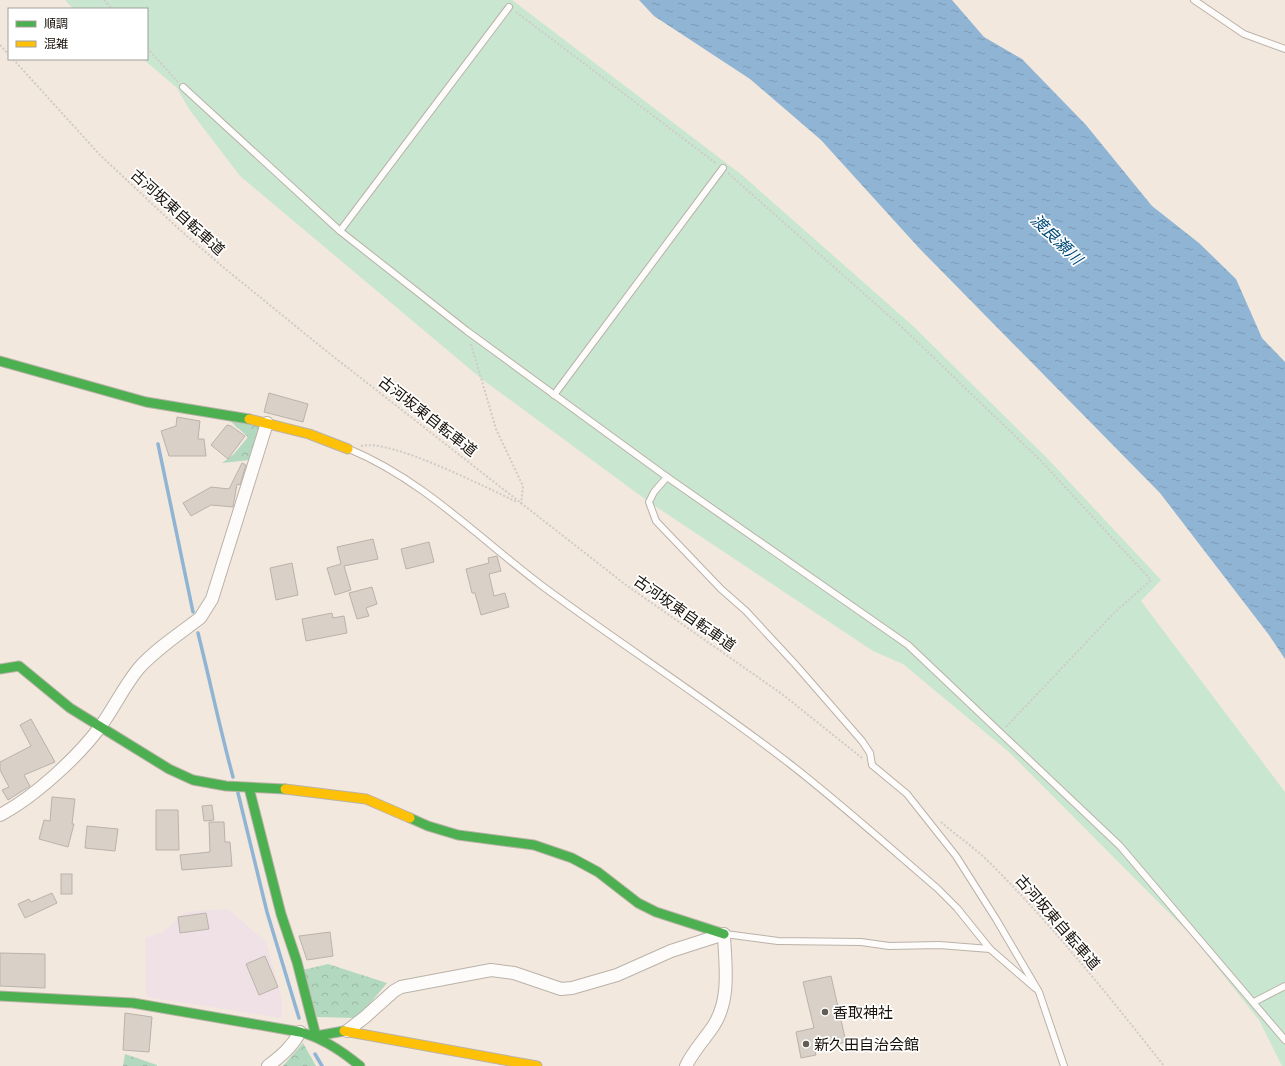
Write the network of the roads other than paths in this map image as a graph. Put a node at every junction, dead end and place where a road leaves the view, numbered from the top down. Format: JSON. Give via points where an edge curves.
{"nodes":[{"id":1,"x":1194,"y":0,"type":"edge"},
{"id":2,"x":508,"y":7,"type":"road end"},
{"id":3,"x":1285,"y":49,"type":"edge"},
{"id":4,"x":183,"y":87,"type":"road end"},
{"id":5,"x":723,"y":168,"type":"road end"},
{"id":6,"x":340,"y":231,"type":"junction"},
{"id":7,"x":0,"y":361,"type":"edge"},
{"id":8,"x":554,"y":395,"type":"junction"},
{"id":9,"x":268,"y":423,"type":"junction"},
{"id":10,"x":348,"y":449,"type":"joint"},
{"id":11,"x":667,"y":477,"type":"junction"},
{"id":12,"x":0,"y":669,"type":"edge"},
{"id":13,"x":100,"y":727,"type":"junction"},
{"id":14,"x":249,"y":788,"type":"junction"},
{"id":15,"x":0,"y":815,"type":"edge"},
{"id":16,"x":724,"y":934,"type":"junction"},
{"id":17,"x":990,"y":950,"type":"junction"},
{"id":18,"x":1285,"y":986,"type":"edge"},
{"id":19,"x":1039,"y":992,"type":"junction"},
{"id":20,"x":0,"y":996,"type":"edge"},
{"id":21,"x":1254,"y":1002,"type":"junction"},
{"id":22,"x":347,"y":1031,"type":"junction"},
{"id":23,"x":300,"y":1032,"type":"junction"},
{"id":24,"x":316,"y":1036,"type":"junction"},
{"id":25,"x":1285,"y":1040,"type":"edge"},
{"id":26,"x":268,"y":1066,"type":"edge"},
{"id":27,"x":360,"y":1066,"type":"edge"},
{"id":28,"x":537,"y":1066,"type":"edge"},
{"id":29,"x":686,"y":1066,"type":"edge"},
{"id":30,"x":1064,"y":1066,"type":"edge"}],
"edges":[{"from":1,"to":3,"type":"lane","via":[[1244,34]]},
{"from":2,"to":6,"type":"lane"},
{"from":4,"to":6,"type":"lane"},
{"from":5,"to":8,"type":"lane"},
{"from":6,"to":8,"type":"lane","via":[[467,331]]},
{"from":7,"to":9,"type":"street","via":[[146,402]]},
{"from":8,"to":11,"type":"lane"},
{"from":9,"to":10,"type":"street","via":[[309,434]]},
{"from":9,"to":13,"type":"street","via":[[206,611],[138,669]]},
{"from":10,"to":17,"type":"lane","via":[[374,460],[411,482],[542,585],[790,764],[937,888],[957,908]]},
{"from":11,"to":19,"type":"lane","via":[[649,502],[656,521],[795,664],[862,741],[870,753],[872,765],[907,794],[956,856]]},
{"from":11,"to":21,"type":"lane","via":[[908,645],[1120,846]]},
{"from":12,"to":13,"type":"street","via":[[19,666],[70,708]]},
{"from":13,"to":14,"type":"street","via":[[168,769],[193,780]]},
{"from":13,"to":15,"type":"street","via":[[77,754],[30,796]]},
{"from":14,"to":16,"type":"street","via":[[277,788],[366,799],[428,826],[458,835],[534,845],[572,858],[598,872],[638,903],[656,912]]},
{"from":14,"to":24,"type":"street"},
{"from":16,"to":17,"type":"lane","via":[[778,941],[861,942],[889,946],[939,945]]},
{"from":16,"to":22,"type":"street","via":[[671,952],[617,975],[572,988],[561,988],[514,973],[491,970],[402,987]]},
{"from":16,"to":29,"type":"street","via":[[726,974],[722,1010]]},
{"from":17,"to":19,"type":"lane"},
{"from":18,"to":21,"type":"lane"},
{"from":19,"to":30,"type":"lane"},
{"from":20,"to":23,"type":"street","via":[[133,1003]]},
{"from":21,"to":25,"type":"lane"},
{"from":22,"to":24,"type":"street"},
{"from":22,"to":28,"type":"street"},
{"from":23,"to":24,"type":"street"},
{"from":23,"to":26,"type":"street","via":[[288,1050]]},
{"from":24,"to":27,"type":"street","via":[[344,1052]]}]}
